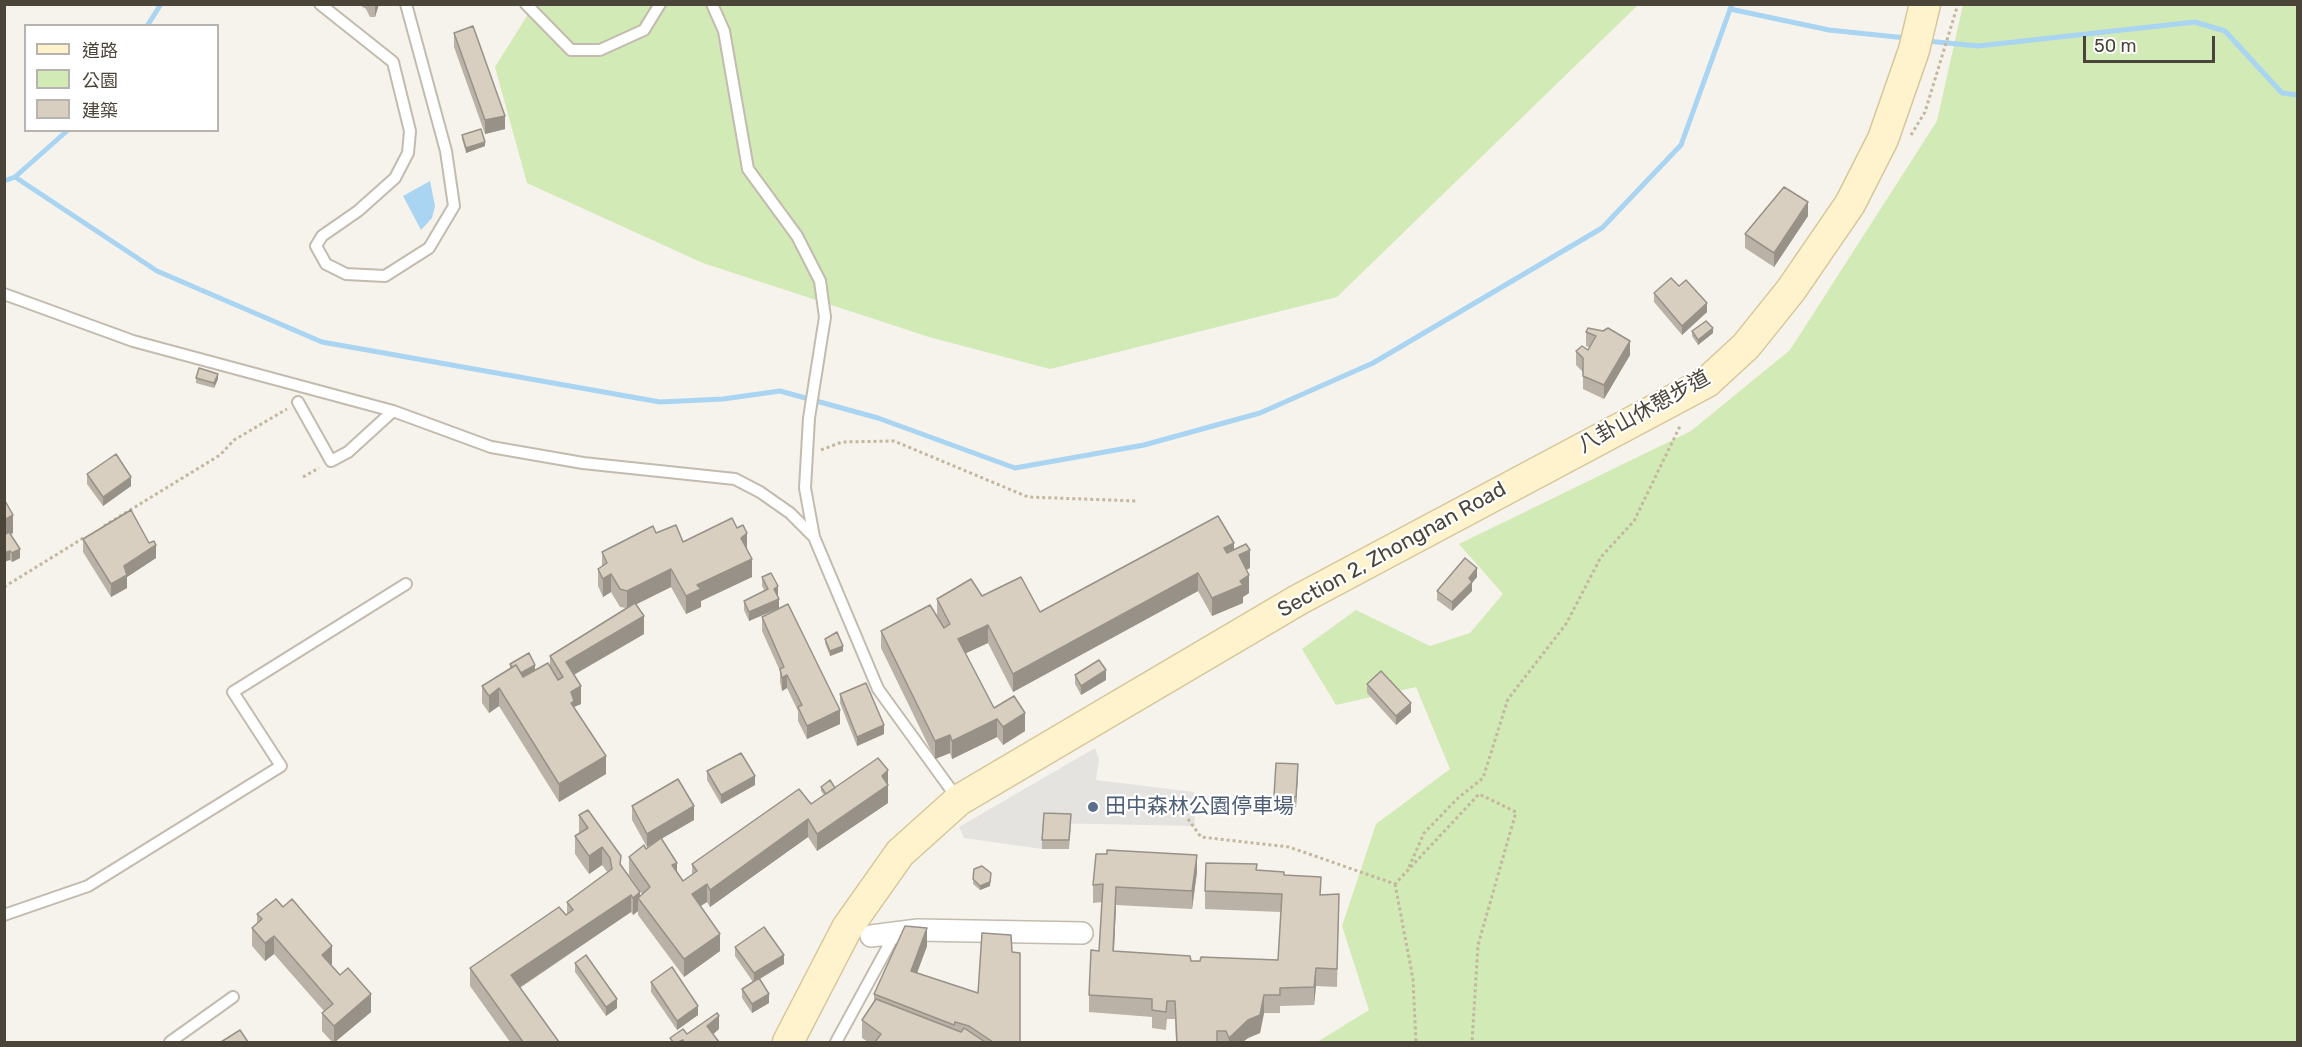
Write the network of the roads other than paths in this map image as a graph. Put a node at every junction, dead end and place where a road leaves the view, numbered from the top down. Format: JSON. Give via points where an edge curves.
{"nodes":[{"id":1,"x":320,"y":4,"type":"edge"},
{"id":2,"x":406,"y":4,"type":"edge"},
{"id":3,"x":526,"y":4,"type":"edge"},
{"id":4,"x":660,"y":4,"type":"edge"},
{"id":5,"x":712,"y":4,"type":"edge"},
{"id":6,"x":1925,"y":4,"type":"edge"},
{"id":7,"x":4,"y":294,"type":"edge"},
{"id":8,"x":298,"y":402,"type":"road end"},
{"id":9,"x":393,"y":411,"type":"junction"},
{"id":10,"x":814,"y":537,"type":"junction"},
{"id":11,"x":406,"y":584,"type":"dead end"},
{"id":12,"x":959,"y":800,"type":"junction"},
{"id":13,"x":4,"y":915,"type":"edge"},
{"id":14,"x":859,"y":932,"type":"junction"},
{"id":15,"x":1082,"y":933,"type":"dead end"},
{"id":16,"x":233,"y":997,"type":"dead end"},
{"id":17,"x":170,"y":1042,"type":"edge"},
{"id":18,"x":788,"y":1042,"type":"edge"},
{"id":19,"x":836,"y":1042,"type":"edge"}],
"edges":[{"from":1,"to":2,"type":"lane","via":[[393,62],[411,131],[408,153],[395,178],[322,236],[315,246],[326,264],[346,274],[385,276],[429,248],[454,206],[446,151]]},
{"from":3,"to":4,"type":"lane","via":[[571,50],[600,50],[644,30]]},
{"from":5,"to":10,"type":"lane","via":[[724,31],[748,169],[797,236],[820,281],[825,317],[808,418],[806,488]]},
{"from":6,"to":12,"type":"main road","name":"Section 2, Zhongnan Road","via":[[1914,50],[1883,140],[1850,204],[1791,290],[1746,346],[1707,382],[1298,600]]},
{"from":7,"to":9,"type":"lane","via":[[134,341]]},
{"from":8,"to":9,"type":"lane","via":[[331,461],[348,452]]},
{"from":9,"to":10,"type":"lane","via":[[491,447],[583,463],[735,479],[790,513]]},
{"from":10,"to":12,"type":"lane","via":[[878,689]]},
{"from":11,"to":13,"type":"lane","via":[[233,692],[281,766],[88,886]]},
{"from":12,"to":14,"type":"main road","name":"Section 2, Zhongnan Road","via":[[900,853]]},
{"from":14,"to":15,"type":"street"},
{"from":14,"to":18,"type":"main road","name":"Section 2, Zhongnan Road"},
{"from":14,"to":19,"type":"lane","via":[[890,943]]},
{"from":16,"to":17,"type":"lane"}]}
